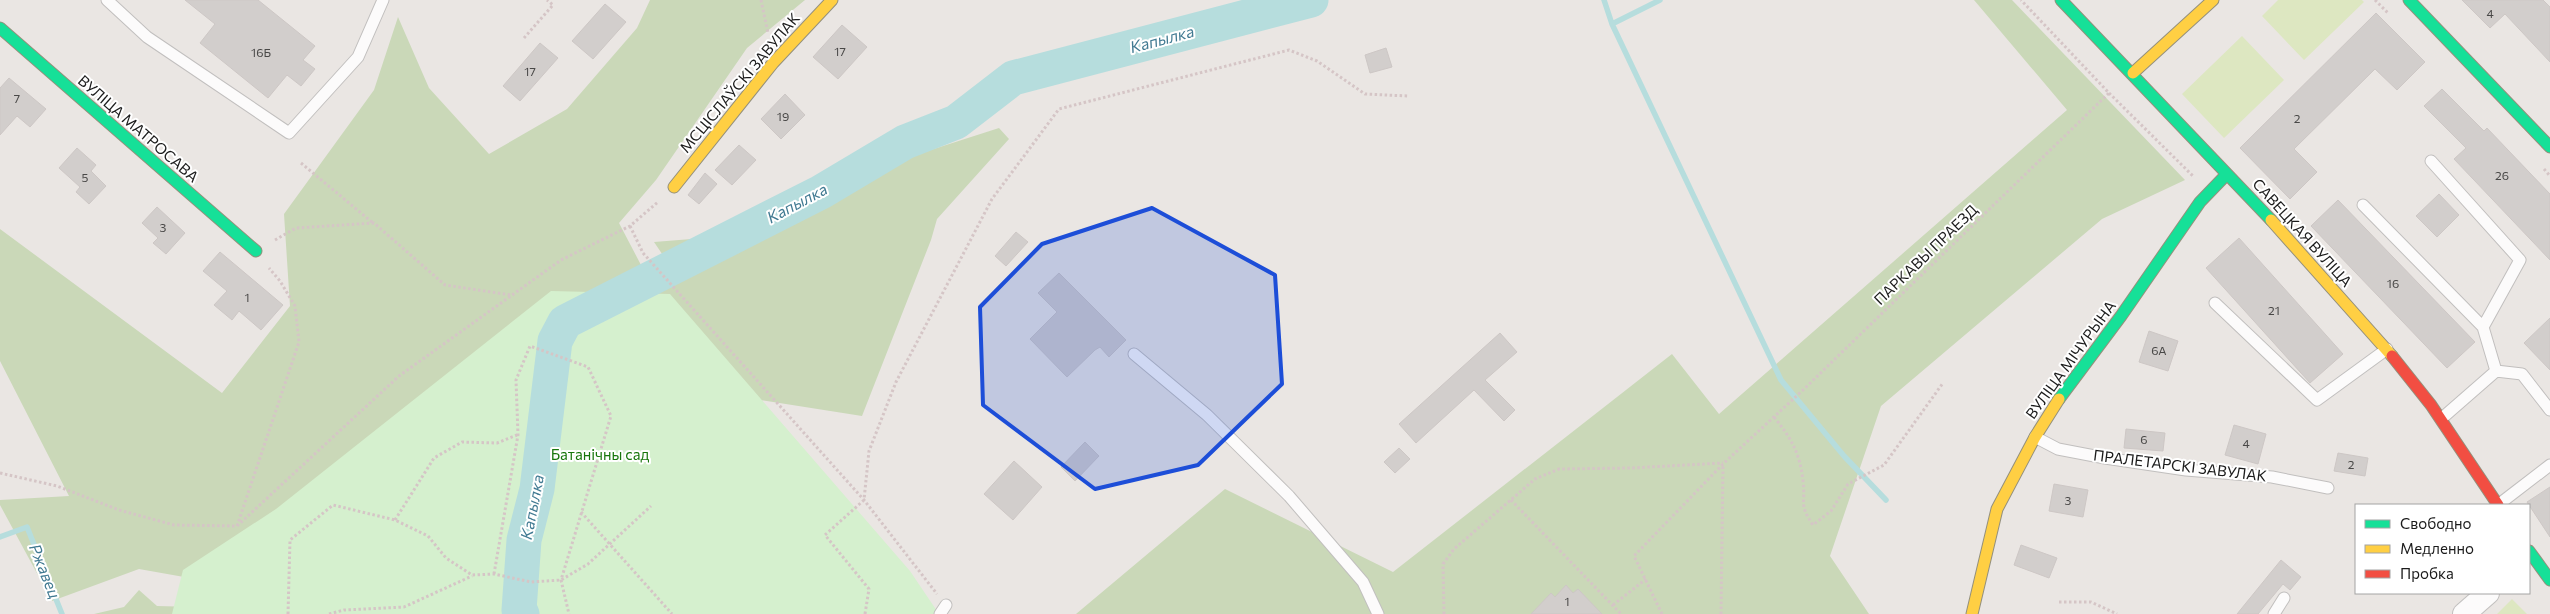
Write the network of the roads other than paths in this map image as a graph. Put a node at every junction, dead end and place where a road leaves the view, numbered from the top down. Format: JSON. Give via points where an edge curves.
{"nodes":[{"id":1,"x":107,"y":0,"type":"edge"},
{"id":2,"x":383,"y":0,"type":"edge"},
{"id":3,"x":832,"y":0,"type":"edge"},
{"id":4,"x":2061,"y":0,"type":"edge"},
{"id":5,"x":2213,"y":0,"type":"edge"},
{"id":6,"x":2409,"y":0,"type":"edge"},
{"id":7,"x":0,"y":28,"type":"edge"},
{"id":8,"x":2133,"y":73,"type":"junction"},
{"id":9,"x":2550,"y":146,"type":"edge"},
{"id":10,"x":2431,"y":161,"type":"dead end"},
{"id":11,"x":2228,"y":174,"type":"junction"},
{"id":12,"x":674,"y":188,"type":"road end"},
{"id":13,"x":2363,"y":205,"type":"dead end"},
{"id":14,"x":256,"y":252,"type":"road end"},
{"id":15,"x":2215,"y":303,"type":"dead end"},
{"id":16,"x":2484,"y":327,"type":"junction"},
{"id":17,"x":2387,"y":349,"type":"junction"},
{"id":18,"x":1134,"y":354,"type":"dead end"},
{"id":19,"x":2496,"y":371,"type":"junction"},
{"id":20,"x":2550,"y":410,"type":"edge"},
{"id":21,"x":2441,"y":419,"type":"junction"},
{"id":22,"x":2035,"y":437,"type":"junction"},
{"id":23,"x":2550,"y":465,"type":"edge"},
{"id":24,"x":2328,"y":488,"type":"dead end"},
{"id":25,"x":2497,"y":504,"type":"edge"},
{"id":26,"x":2499,"y":504,"type":"edge"},
{"id":27,"x":2530,"y":554,"type":"edge"},
{"id":28,"x":2550,"y":580,"type":"edge"},
{"id":29,"x":2487,"y":594,"type":"edge"},
{"id":30,"x":2284,"y":598,"type":"dead end"},
{"id":31,"x":1378,"y":614,"type":"edge"},
{"id":32,"x":1972,"y":614,"type":"edge"},
{"id":33,"x":2274,"y":614,"type":"edge"},
{"id":34,"x":2464,"y":614,"type":"edge"}],
"edges":[{"from":1,"to":2,"type":"lane","via":[[148,37],[289,133],[358,56]]},
{"from":3,"to":12,"type":"street","name":"МСЦІСЛАЎСКІ ЗАВУЛАК","via":[[773,63]]},
{"from":4,"to":8,"type":"street","name":"САВЕЦКАЯ ВУЛІЦА"},
{"from":5,"to":8,"type":"street"},
{"from":6,"to":9,"type":"street"},
{"from":7,"to":14,"type":"street","name":"ВУЛІЦА МАТРОСАВА"},
{"from":8,"to":11,"type":"street","name":"САВЕЦКАЯ ВУЛІЦА"},
{"from":10,"to":16,"type":"lane","via":[[2520,260]]},
{"from":11,"to":17,"type":"street","name":"САВЕЦКАЯ ВУЛІЦА"},
{"from":11,"to":22,"type":"street","name":"ВУЛІЦА МІЧУРЫНА","via":[[2200,202],[2050,411]]},
{"from":13,"to":16,"type":"lane"},
{"from":15,"to":17,"type":"lane","via":[[2317,400]]},
{"from":16,"to":19,"type":"lane"},
{"from":17,"to":21,"type":"street","name":"САВЕЦКАЯ ВУЛІЦА"},
{"from":18,"to":31,"type":"lane","via":[[1207,415],[1289,496],[1363,582]]},
{"from":19,"to":20,"type":"lane","via":[[2522,374]]},
{"from":19,"to":21,"type":"lane"},
{"from":21,"to":25,"type":"street","name":"САВЕЦКАЯ ВУЛІЦА"},
{"from":22,"to":24,"type":"lane","name":"ПРАЛЕТАРСКІ ЗАВУЛАК","via":[[2058,449],[2105,458],[2186,470],[2272,477]]},
{"from":22,"to":32,"type":"street","name":"ВУЛІЦА МІЧУРЫНА","via":[[1997,509]]},
{"from":23,"to":26,"type":"lane"},
{"from":27,"to":28,"type":"street"},
{"from":29,"to":34,"type":"street"},
{"from":30,"to":33,"type":"lane"}]}
